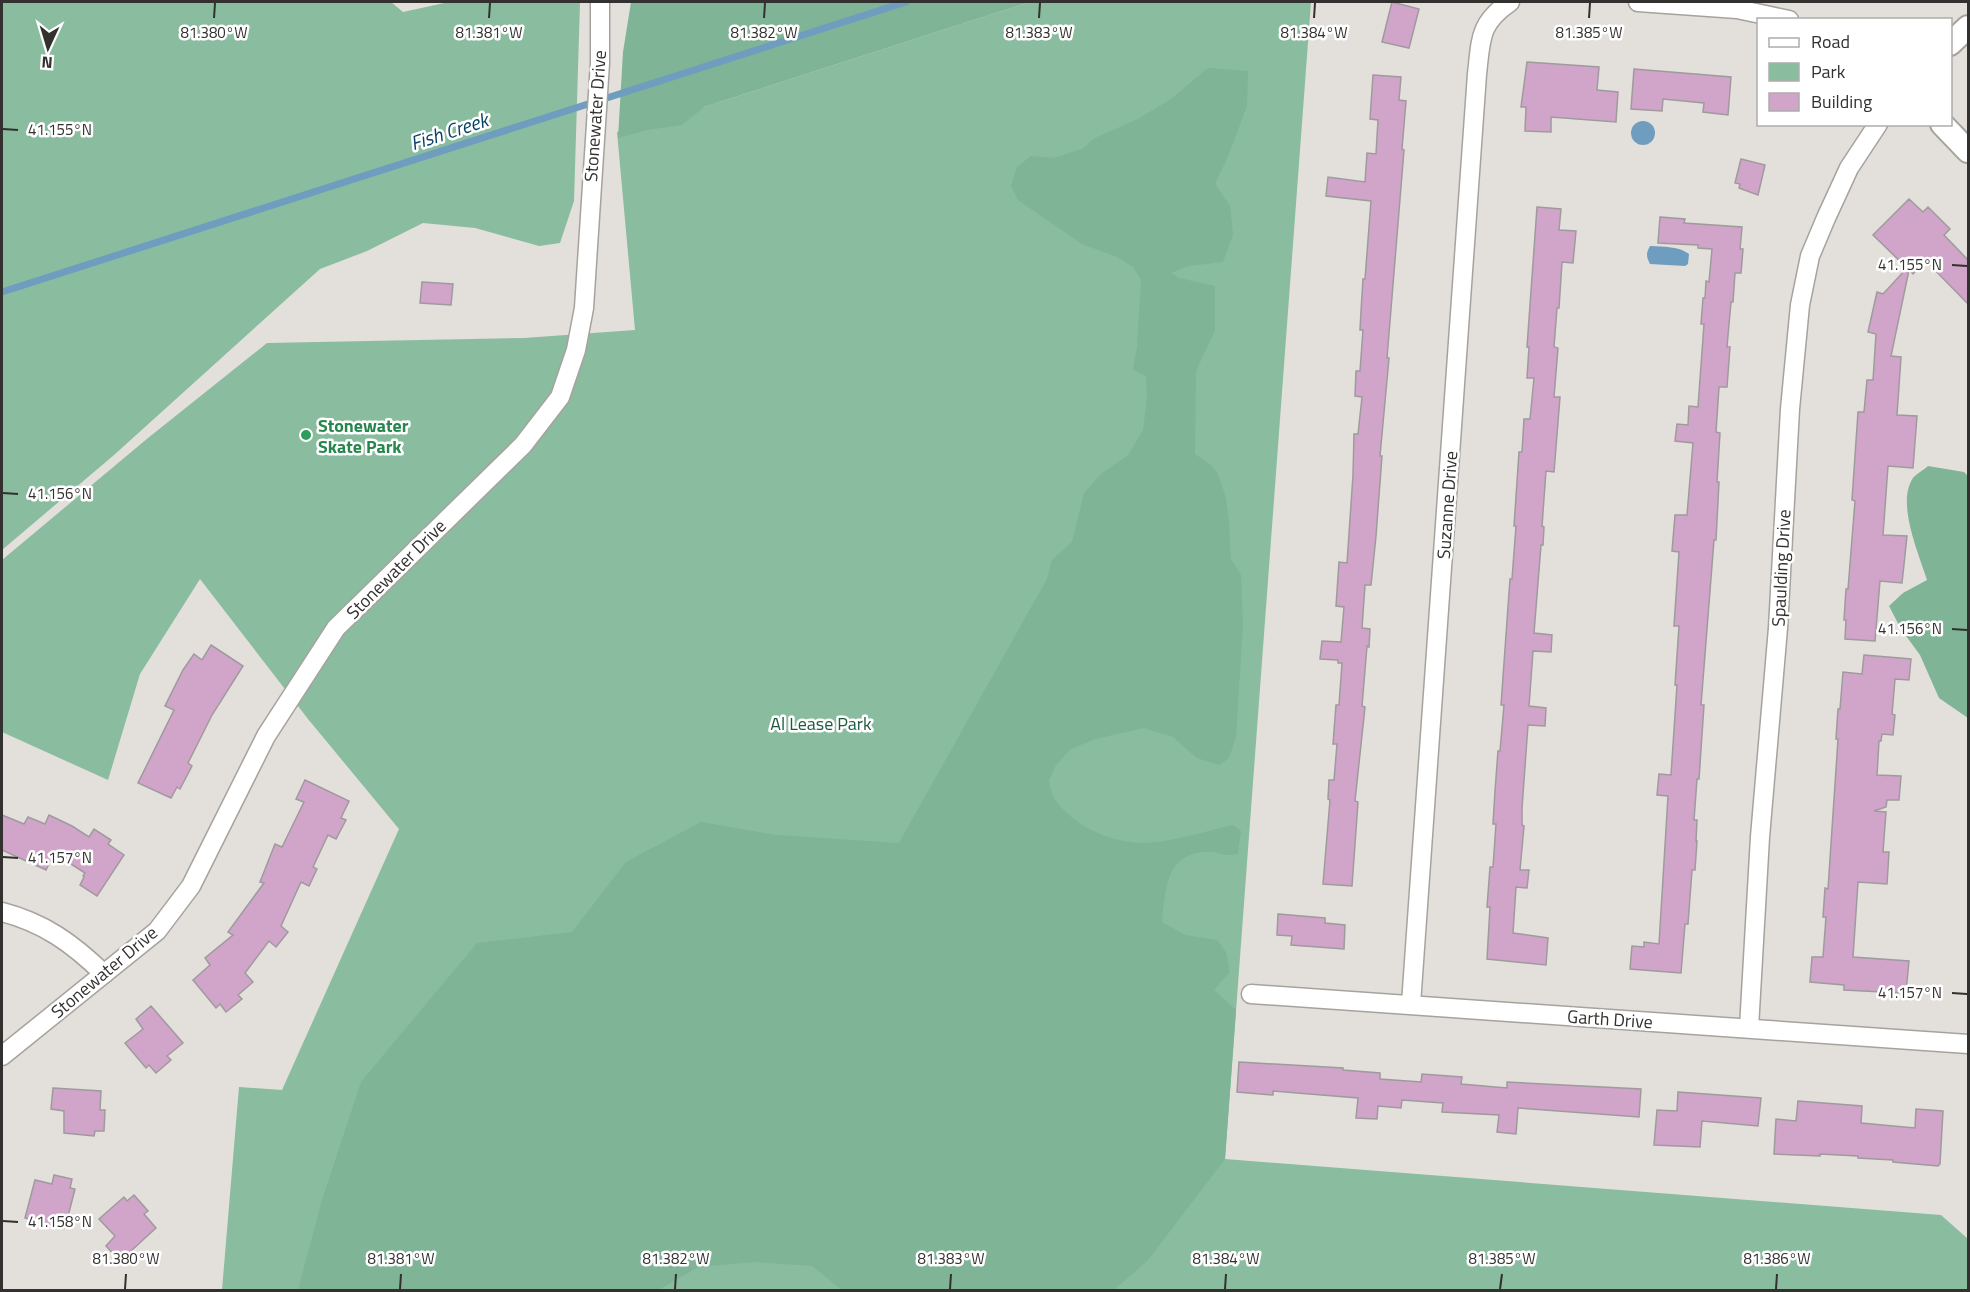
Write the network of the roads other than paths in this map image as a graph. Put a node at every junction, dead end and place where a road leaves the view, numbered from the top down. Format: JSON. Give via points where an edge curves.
{"nodes":[{"id":1,"x":600,"y":2,"type":"edge"},
{"id":2,"x":1638,"y":2,"type":"edge"},
{"id":3,"x":1504,"y":6,"type":"edge"},
{"id":4,"x":1780,"y":18,"type":"edge"},
{"id":5,"x":1968,"y":27,"type":"edge"},
{"id":6,"x":1952,"y":42,"type":"edge"},
{"id":7,"x":1877,"y":126,"type":"edge"},
{"id":8,"x":1944,"y":126,"type":"edge"},
{"id":9,"x":1968,"y":151,"type":"edge"},
{"id":10,"x":2,"y":912,"type":"edge"},
{"id":11,"x":104,"y":974,"type":"junction"},
{"id":12,"x":1251,"y":994,"type":"dead end"},
{"id":13,"x":1412,"y":1004,"type":"junction"},
{"id":14,"x":1749,"y":1028,"type":"junction"},
{"id":15,"x":1968,"y":1044,"type":"edge"},
{"id":16,"x":2,"y":1056,"type":"edge"}],
"edges":[{"from":1,"to":11,"type":"street","name":"Stonewater Drive","via":[[600,63],[584,308],[576,350],[560,397],[523,445],[336,628],[266,736],[191,886],[157,931]]},
{"from":2,"to":4,"type":"street","via":[[1737,9]]},
{"from":3,"to":13,"type":"street","name":"Suzanne Drive","via":[[1483,31],[1477,74]]},
{"from":5,"to":6,"type":"street"},
{"from":7,"to":14,"type":"street","name":"Spaulding Drive","via":[[1849,168],[1826,218],[1810,256],[1800,305]]},
{"from":8,"to":9,"type":"street"},
{"from":10,"to":11,"type":"street","via":[[45,927]]},
{"from":11,"to":16,"type":"street","name":"Stonewater Drive"},
{"from":12,"to":13,"type":"street","name":"Garth Drive"},
{"from":13,"to":14,"type":"street","name":"Garth Drive"},
{"from":14,"to":15,"type":"street","name":"Garth Drive"}]}
